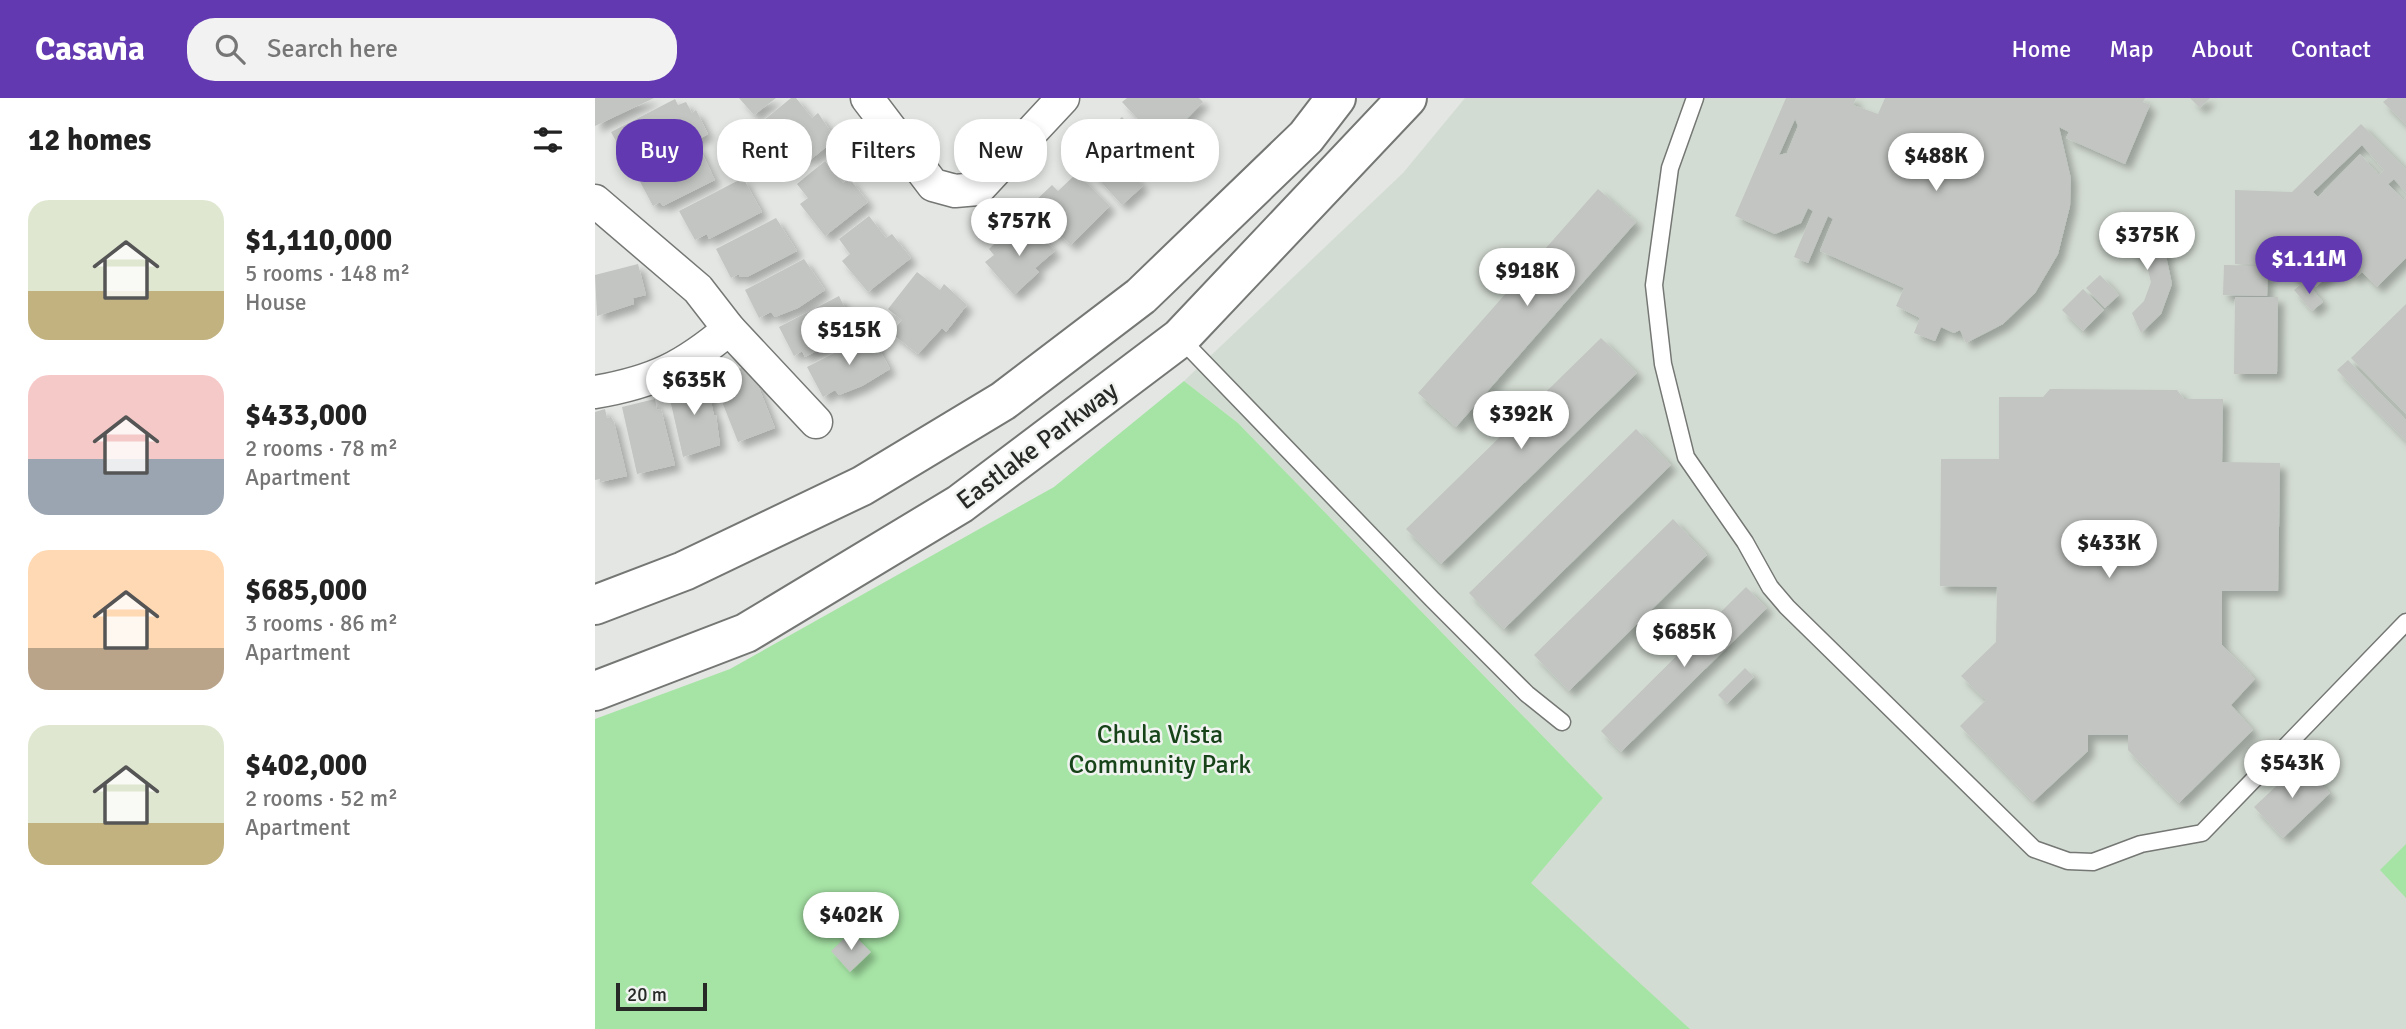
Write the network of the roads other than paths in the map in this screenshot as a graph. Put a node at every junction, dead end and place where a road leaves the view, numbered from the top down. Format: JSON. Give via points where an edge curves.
{"nodes":[{"id":1,"x":867,"y":98,"type":"edge"},
{"id":2,"x":1063,"y":98,"type":"edge"},
{"id":3,"x":1336,"y":98,"type":"edge"},
{"id":4,"x":1407,"y":98,"type":"edge"},
{"id":5,"x":1695,"y":98,"type":"edge"},
{"id":6,"x":595,"y":201,"type":"edge"},
{"id":7,"x":1237,"y":207,"type":"junction"},
{"id":8,"x":729,"y":329,"type":"junction"},
{"id":9,"x":1179,"y":338,"type":"junction"},
{"id":10,"x":595,"y":392,"type":"edge"},
{"id":11,"x":816,"y":422,"type":"dead end"},
{"id":12,"x":595,"y":606,"type":"edge"},
{"id":13,"x":2406,"y":622,"type":"edge"},
{"id":14,"x":595,"y":691,"type":"edge"},
{"id":15,"x":1562,"y":722,"type":"dead end"}],
"edges":[{"from":1,"to":2,"type":"street","via":[[933,185],[955,191],[978,189]]},
{"from":3,"to":7,"type":"main road","via":[[1306,137]]},
{"from":4,"to":9,"type":"main road","name":"Eastlake Parkway"},
{"from":5,"to":13,"type":"lane","via":[[1670,168],[1654,285],[1663,364],[1686,457],[1787,607],[2034,849],[2068,861],[2094,862],[2141,844],[2202,833]]},
{"from":6,"to":8,"type":"street","via":[[698,289]]},
{"from":7,"to":9,"type":"main road","via":[[1236,244],[1181,310]]},
{"from":7,"to":12,"type":"main road","via":[[1141,296],[1003,401],[862,486],[684,570]]},
{"from":8,"to":10,"type":"street","via":[[687,363],[629,386]]},
{"from":8,"to":11,"type":"street"},
{"from":9,"to":14,"type":"main road","name":"Eastlake Parkway","via":[[960,504],[746,632]]},
{"from":9,"to":15,"type":"lane","via":[[1468,635]]}]}
